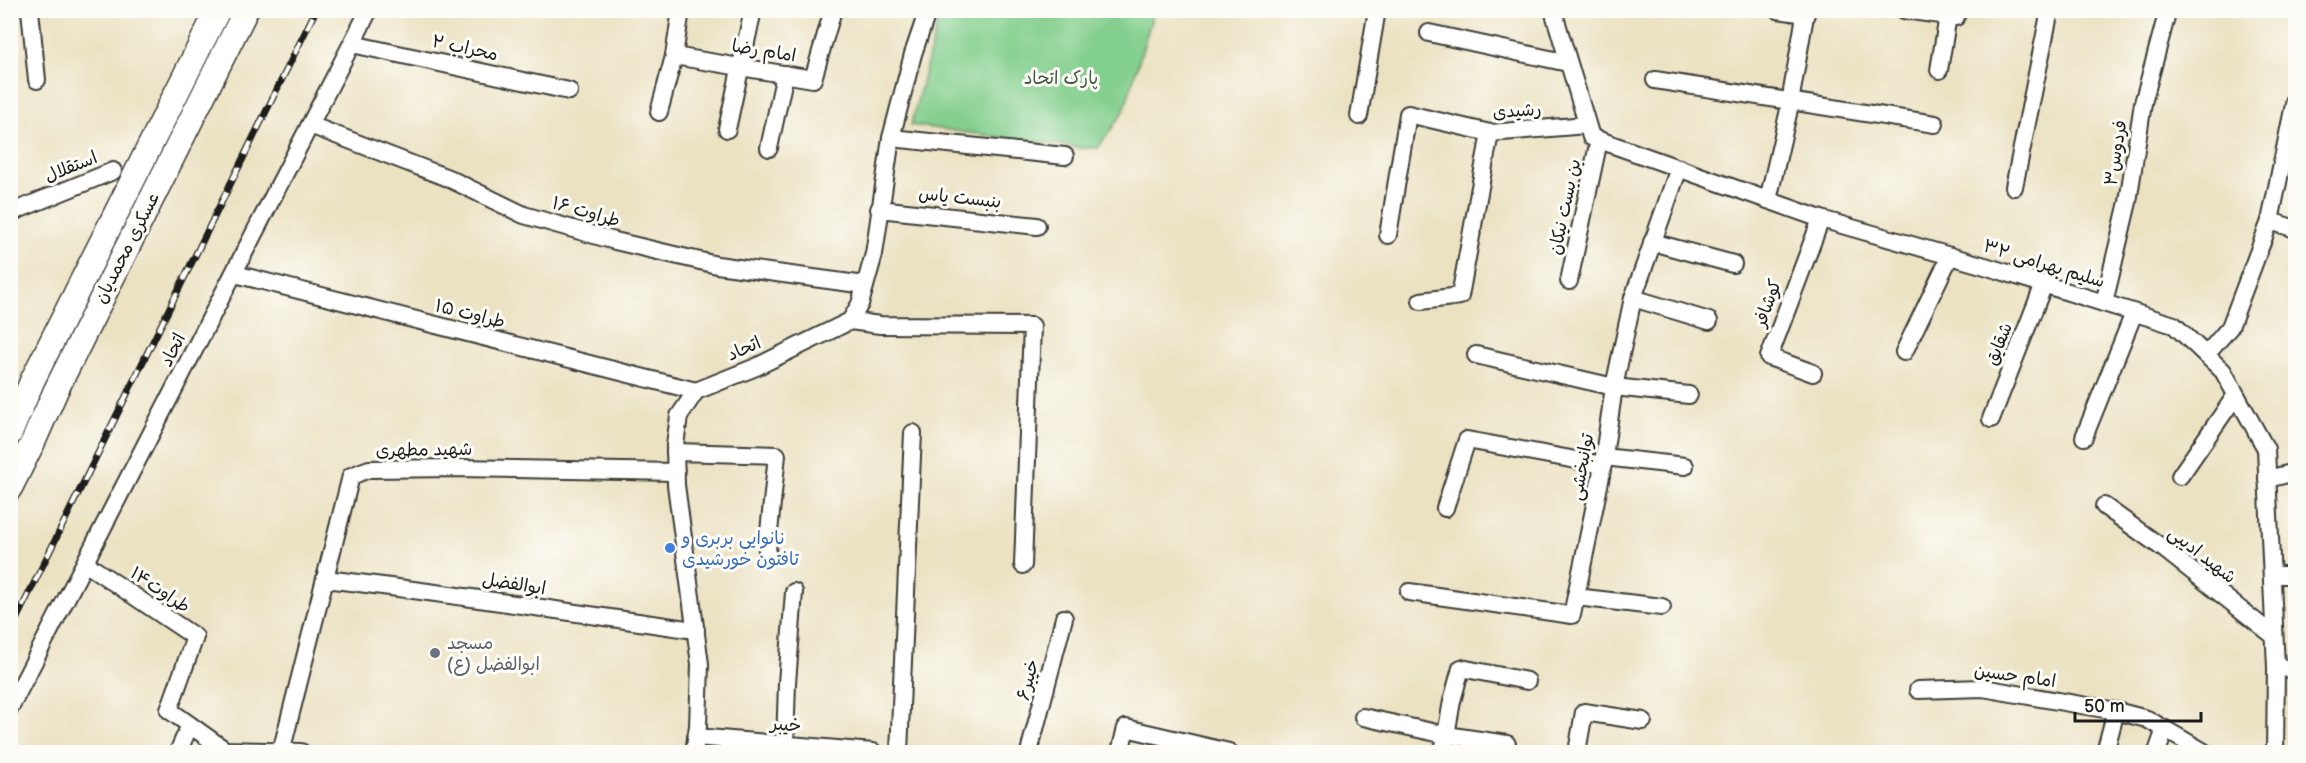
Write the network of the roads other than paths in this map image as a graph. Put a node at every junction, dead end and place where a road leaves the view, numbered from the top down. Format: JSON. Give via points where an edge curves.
{"nodes":[{"id":1,"x":30,"y":10,"type":"edge"},
{"id":2,"x":246,"y":10,"type":"edge"},
{"id":3,"x":369,"y":10,"type":"edge"},
{"id":4,"x":681,"y":10,"type":"edge"},
{"id":5,"x":753,"y":10,"type":"edge"},
{"id":6,"x":833,"y":10,"type":"edge"},
{"id":7,"x":928,"y":10,"type":"edge"},
{"id":8,"x":1377,"y":10,"type":"edge"},
{"id":9,"x":1553,"y":10,"type":"edge"},
{"id":10,"x":1778,"y":10,"type":"edge"},
{"id":11,"x":1904,"y":10,"type":"edge"},
{"id":12,"x":2050,"y":10,"type":"edge"},
{"id":13,"x":2168,"y":10,"type":"edge"},
{"id":14,"x":1806,"y":12,"type":"edge"},
{"id":15,"x":210,"y":14,"type":"edge"},
{"id":16,"x":1429,"y":33,"type":"dead end"},
{"id":17,"x":352,"y":44,"type":"junction"},
{"id":18,"x":674,"y":56,"type":"junction"},
{"id":19,"x":1568,"y":63,"type":"junction"},
{"id":20,"x":741,"y":67,"type":"junction"},
{"id":21,"x":1939,"y":70,"type":"dead end"},
{"id":22,"x":785,"y":74,"type":"junction"},
{"id":23,"x":37,"y":80,"type":"dead end"},
{"id":24,"x":1655,"y":80,"type":"dead end"},
{"id":25,"x":569,"y":91,"type":"dead end"},
{"id":26,"x":2295,"y":94,"type":"edge"},
{"id":27,"x":1790,"y":103,"type":"junction"},
{"id":28,"x":659,"y":111,"type":"dead end"},
{"id":29,"x":1359,"y":116,"type":"dead end"},
{"id":30,"x":1935,"y":124,"type":"dead end"},
{"id":31,"x":310,"y":125,"type":"junction"},
{"id":32,"x":1587,"y":125,"type":"junction"},
{"id":33,"x":727,"y":129,"type":"dead end"},
{"id":34,"x":1490,"y":134,"type":"junction"},
{"id":35,"x":891,"y":138,"type":"junction"},
{"id":36,"x":1599,"y":140,"type":"junction"},
{"id":37,"x":769,"y":148,"type":"dead end"},
{"id":38,"x":1065,"y":156,"type":"dead end"},
{"id":39,"x":1678,"y":168,"type":"junction"},
{"id":40,"x":113,"y":171,"type":"dead end"},
{"id":41,"x":2014,"y":187,"type":"dead end"},
{"id":42,"x":1768,"y":200,"type":"junction"},
{"id":43,"x":879,"y":209,"type":"junction"},
{"id":44,"x":10,"y":213,"type":"edge"},
{"id":45,"x":1821,"y":219,"type":"junction"},
{"id":46,"x":2270,"y":221,"type":"junction"},
{"id":47,"x":1037,"y":226,"type":"dead end"},
{"id":48,"x":2295,"y":228,"type":"edge"},
{"id":49,"x":1388,"y":235,"type":"dead end"},
{"id":50,"x":1652,"y":242,"type":"junction"},
{"id":51,"x":1950,"y":256,"type":"junction"},
{"id":52,"x":1734,"y":264,"type":"dead end"},
{"id":53,"x":235,"y":274,"type":"junction"},
{"id":54,"x":1569,"y":281,"type":"dead end"},
{"id":55,"x":2044,"y":284,"type":"junction"},
{"id":56,"x":865,"y":285,"type":"junction"},
{"id":57,"x":1633,"y":298,"type":"junction"},
{"id":58,"x":1421,"y":300,"type":"dead end"},
{"id":59,"x":2104,"y":303,"type":"junction"},
{"id":60,"x":2134,"y":313,"type":"junction"},
{"id":61,"x":850,"y":321,"type":"junction"},
{"id":62,"x":1709,"y":321,"type":"dead end"},
{"id":63,"x":1904,"y":352,"type":"dead end"},
{"id":64,"x":2206,"y":354,"type":"junction"},
{"id":65,"x":1476,"y":355,"type":"dead end"},
{"id":66,"x":1813,"y":373,"type":"dead end"},
{"id":67,"x":22,"y":376,"type":"edge"},
{"id":68,"x":1614,"y":387,"type":"junction"},
{"id":69,"x":56,"y":390,"type":"junction"},
{"id":70,"x":696,"y":391,"type":"junction"},
{"id":71,"x":1689,"y":395,"type":"dead end"},
{"id":72,"x":2236,"y":395,"type":"junction"},
{"id":73,"x":1991,"y":418,"type":"dead end"},
{"id":74,"x":10,"y":433,"type":"edge"},
{"id":75,"x":913,"y":433,"type":"dead end"},
{"id":76,"x":2084,"y":437,"type":"dead end"},
{"id":77,"x":675,"y":452,"type":"junction"},
{"id":78,"x":1604,"y":461,"type":"junction"},
{"id":79,"x":1685,"y":466,"type":"dead end"},
{"id":80,"x":676,"y":472,"type":"junction"},
{"id":81,"x":2295,"y":472,"type":"edge"},
{"id":82,"x":2180,"y":476,"type":"dead end"},
{"id":83,"x":2267,"y":478,"type":"junction"},
{"id":84,"x":10,"y":488,"type":"edge"},
{"id":85,"x":2104,"y":506,"type":"dead end"},
{"id":86,"x":1445,"y":508,"type":"dead end"},
{"id":87,"x":767,"y":551,"type":"dead end"},
{"id":88,"x":85,"y":563,"type":"junction"},
{"id":89,"x":1023,"y":565,"type":"dead end"},
{"id":90,"x":2272,"y":575,"type":"junction"},
{"id":91,"x":2295,"y":575,"type":"edge"},
{"id":92,"x":325,"y":579,"type":"junction"},
{"id":93,"x":794,"y":592,"type":"dead end"},
{"id":94,"x":1409,"y":592,"type":"dead end"},
{"id":95,"x":1576,"y":597,"type":"junction"},
{"id":96,"x":1662,"y":607,"type":"dead end"},
{"id":97,"x":1064,"y":618,"type":"dead end"},
{"id":98,"x":696,"y":630,"type":"junction"},
{"id":99,"x":2274,"y":636,"type":"junction"},
{"id":100,"x":2276,"y":668,"type":"junction"},
{"id":101,"x":2295,"y":669,"type":"edge"},
{"id":102,"x":1527,"y":681,"type":"dead end"},
{"id":103,"x":1918,"y":690,"type":"dead end"},
{"id":104,"x":10,"y":708,"type":"edge"},
{"id":105,"x":2116,"y":711,"type":"junction"},
{"id":106,"x":1364,"y":717,"type":"dead end"},
{"id":107,"x":1643,"y":721,"type":"dead end"},
{"id":108,"x":190,"y":725,"type":"junction"},
{"id":109,"x":2164,"y":729,"type":"junction"},
{"id":110,"x":1446,"y":735,"type":"junction"},
{"id":111,"x":785,"y":744,"type":"junction"},
{"id":112,"x":1507,"y":744,"type":"dead end"},
{"id":113,"x":695,"y":745,"type":"edge"},
{"id":114,"x":802,"y":749,"type":"edge"},
{"id":115,"x":256,"y":752,"type":"edge"},
{"id":116,"x":281,"y":752,"type":"edge"},
{"id":117,"x":178,"y":753,"type":"edge"},
{"id":118,"x":301,"y":753,"type":"edge"},
{"id":119,"x":873,"y":753,"type":"edge"},
{"id":120,"x":899,"y":753,"type":"edge"},
{"id":121,"x":1029,"y":753,"type":"edge"},
{"id":122,"x":1120,"y":753,"type":"edge"},
{"id":123,"x":1229,"y":753,"type":"edge"},
{"id":124,"x":1443,"y":753,"type":"edge"},
{"id":125,"x":1577,"y":753,"type":"edge"},
{"id":126,"x":2105,"y":753,"type":"edge"},
{"id":127,"x":2157,"y":753,"type":"edge"},
{"id":128,"x":2204,"y":753,"type":"edge"},
{"id":129,"x":2275,"y":753,"type":"edge"}],
"edges":[{"from":1,"to":23,"type":"street"},
{"from":2,"to":69,"type":"main road","name":"عسکری محمدیان"},
{"from":3,"to":17,"type":"street","name":"اتحاد"},
{"from":4,"to":18,"type":"street"},
{"from":5,"to":20,"type":"street"},
{"from":6,"to":22,"type":"street","name":"امام رضا","via":[[813,79]]},
{"from":7,"to":35,"type":"street"},
{"from":8,"to":29,"type":"street"},
{"from":9,"to":19,"type":"street"},
{"from":10,"to":14,"type":"street"},
{"from":11,"to":21,"type":"street","via":[[1952,16]]},
{"from":12,"to":41,"type":"street"},
{"from":13,"to":59,"type":"street","name":"فردوس۳","via":[[2143,103],[2128,202]]},
{"from":14,"to":27,"type":"street"},
{"from":15,"to":67,"type":"main road","name":"عسکری محمدیان"},
{"from":16,"to":19,"type":"street"},
{"from":17,"to":25,"type":"street","name":"محراب ۲"},
{"from":17,"to":31,"type":"street","name":"اتحاد"},
{"from":18,"to":20,"type":"street","name":"امام رضا"},
{"from":18,"to":28,"type":"street"},
{"from":19,"to":32,"type":"street"},
{"from":20,"to":22,"type":"street","name":"امام رضا"},
{"from":20,"to":33,"type":"street"},
{"from":22,"to":37,"type":"street"},
{"from":24,"to":27,"type":"street"},
{"from":26,"to":46,"type":"street"},
{"from":27,"to":30,"type":"street"},
{"from":27,"to":42,"type":"street"},
{"from":31,"to":53,"type":"street","name":"اتحاد"},
{"from":31,"to":56,"type":"street","name":"طراوت ۱۶","via":[[448,178],[525,214],[615,241],[717,265]]},
{"from":32,"to":34,"type":"street","name":"رشیدی"},
{"from":32,"to":36,"type":"street","via":[[1591,137]]},
{"from":34,"to":49,"type":"street","name":"رشیدی","via":[[1408,114]]},
{"from":34,"to":58,"type":"street","via":[[1460,296]]},
{"from":35,"to":38,"type":"street"},
{"from":35,"to":43,"type":"street"},
{"from":36,"to":39,"type":"street","name":"سلیم بهرامی ۳۲"},
{"from":36,"to":54,"type":"street","name":"بن بست نیکان"},
{"from":39,"to":42,"type":"street","name":"سلیم بهرامی ۳۲"},
{"from":39,"to":50,"type":"street","name":"توانبخشی"},
{"from":40,"to":44,"type":"street","name":"استقلال"},
{"from":42,"to":45,"type":"street","name":"سلیم بهرامی ۳۲"},
{"from":43,"to":47,"type":"street","name":"بنبست یاس"},
{"from":43,"to":56,"type":"street","via":[[874,254]]},
{"from":45,"to":51,"type":"street","name":"سلیم بهرامی ۳۲"},
{"from":45,"to":66,"type":"street","name":"کوشافر","via":[[1769,357]]},
{"from":46,"to":48,"type":"street"},
{"from":46,"to":64,"type":"street","via":[[2230,327]]},
{"from":50,"to":52,"type":"street"},
{"from":50,"to":57,"type":"street","name":"توانبخشی"},
{"from":51,"to":55,"type":"street","name":"سلیم بهرامی ۳۲"},
{"from":51,"to":63,"type":"street"},
{"from":53,"to":70,"type":"street","name":"طراوت ۱۵"},
{"from":53,"to":88,"type":"street","name":"اتحاد"},
{"from":55,"to":59,"type":"street","name":"سلیم بهرامی ۳۲"},
{"from":55,"to":73,"type":"street","name":"شقایق"},
{"from":56,"to":61,"type":"street"},
{"from":57,"to":62,"type":"street"},
{"from":57,"to":68,"type":"street","name":"توانبخشی"},
{"from":59,"to":60,"type":"street","name":"سلیم بهرامی ۳۲"},
{"from":60,"to":64,"type":"street","name":"سلیم بهرامی ۳۲","via":[[2174,325]]},
{"from":60,"to":76,"type":"street"},
{"from":61,"to":70,"type":"street","name":"اتحاد"},
{"from":61,"to":89,"type":"street","via":[[880,325],[1032,326]]},
{"from":64,"to":72,"type":"street","name":"سلیم بهرامی ۳۲","via":[[2223,371]]},
{"from":65,"to":68,"type":"street"},
{"from":67,"to":69,"type":"main road"},
{"from":67,"to":74,"type":"main road","name":"عسکری محمدیان"},
{"from":68,"to":71,"type":"street"},
{"from":68,"to":78,"type":"street","name":"توانبخشی"},
{"from":69,"to":84,"type":"main road","name":"عسکری محمدیان"},
{"from":70,"to":77,"type":"street","via":[[679,416]]},
{"from":72,"to":82,"type":"street"},
{"from":72,"to":83,"type":"street","name":"سلیم بهرامی ۳۲","via":[[2266,449]]},
{"from":75,"to":120,"type":"street"},
{"from":77,"to":80,"type":"street"},
{"from":77,"to":87,"type":"street","via":[[777,455]]},
{"from":78,"to":79,"type":"street"},
{"from":78,"to":86,"type":"street","via":[[1467,440]]},
{"from":78,"to":95,"type":"street","name":"توانبخشی"},
{"from":80,"to":92,"type":"street","name":"شهید مطهری","via":[[369,469],[351,476]]},
{"from":80,"to":98,"type":"street"},
{"from":81,"to":83,"type":"street"},
{"from":83,"to":90,"type":"street","name":"سلیم بهرامی ۳۲"},
{"from":85,"to":99,"type":"street","name":"شهید ادیبی"},
{"from":88,"to":104,"type":"street","name":"اتحاد"},
{"from":88,"to":108,"type":"street","name":"طراوت۱۴","via":[[195,637],[169,710]]},
{"from":90,"to":91,"type":"street"},
{"from":90,"to":99,"type":"street","name":"سلیم بهرامی ۳۲"},
{"from":92,"to":98,"type":"street","name":"ابوالفضل"},
{"from":92,"to":116,"type":"street","name":"شهید مطهری"},
{"from":93,"to":111,"type":"street"},
{"from":94,"to":95,"type":"street","via":[[1572,615]]},
{"from":95,"to":96,"type":"street"},
{"from":97,"to":121,"type":"street","name":"خیبر۶"},
{"from":98,"to":113,"type":"street","via":[[700,664]]},
{"from":99,"to":100,"type":"street","name":"سلیم بهرامی ۳۲"},
{"from":100,"to":101,"type":"street"},
{"from":100,"to":129,"type":"street","name":"سلیم بهرامی ۳۲"},
{"from":102,"to":110,"type":"street","via":[[1461,668]]},
{"from":103,"to":105,"type":"street","name":"امام حسین","via":[[1983,688]]},
{"from":105,"to":109,"type":"street","name":"امام حسین","via":[[2147,719]]},
{"from":105,"to":126,"type":"street"},
{"from":106,"to":110,"type":"street"},
{"from":107,"to":125,"type":"street","via":[[1584,712]]},
{"from":108,"to":115,"type":"street","name":"طراوت۱۴","via":[[225,750]]},
{"from":108,"to":117,"type":"street"},
{"from":109,"to":127,"type":"street"},
{"from":109,"to":128,"type":"street","name":"امام حسین"},
{"from":110,"to":112,"type":"street"},
{"from":110,"to":124,"type":"street"},
{"from":111,"to":113,"type":"street","name":"خیبر"},
{"from":111,"to":114,"type":"street","name":"خیبر"},
{"from":114,"to":119,"type":"street","name":"خیبر"},
{"from":115,"to":116,"type":"street","name":"طراوت۱۴"},
{"from":116,"to":118,"type":"street","name":"طراوت۱۴"},
{"from":122,"to":123,"type":"street","via":[[1126,728]]}]}
